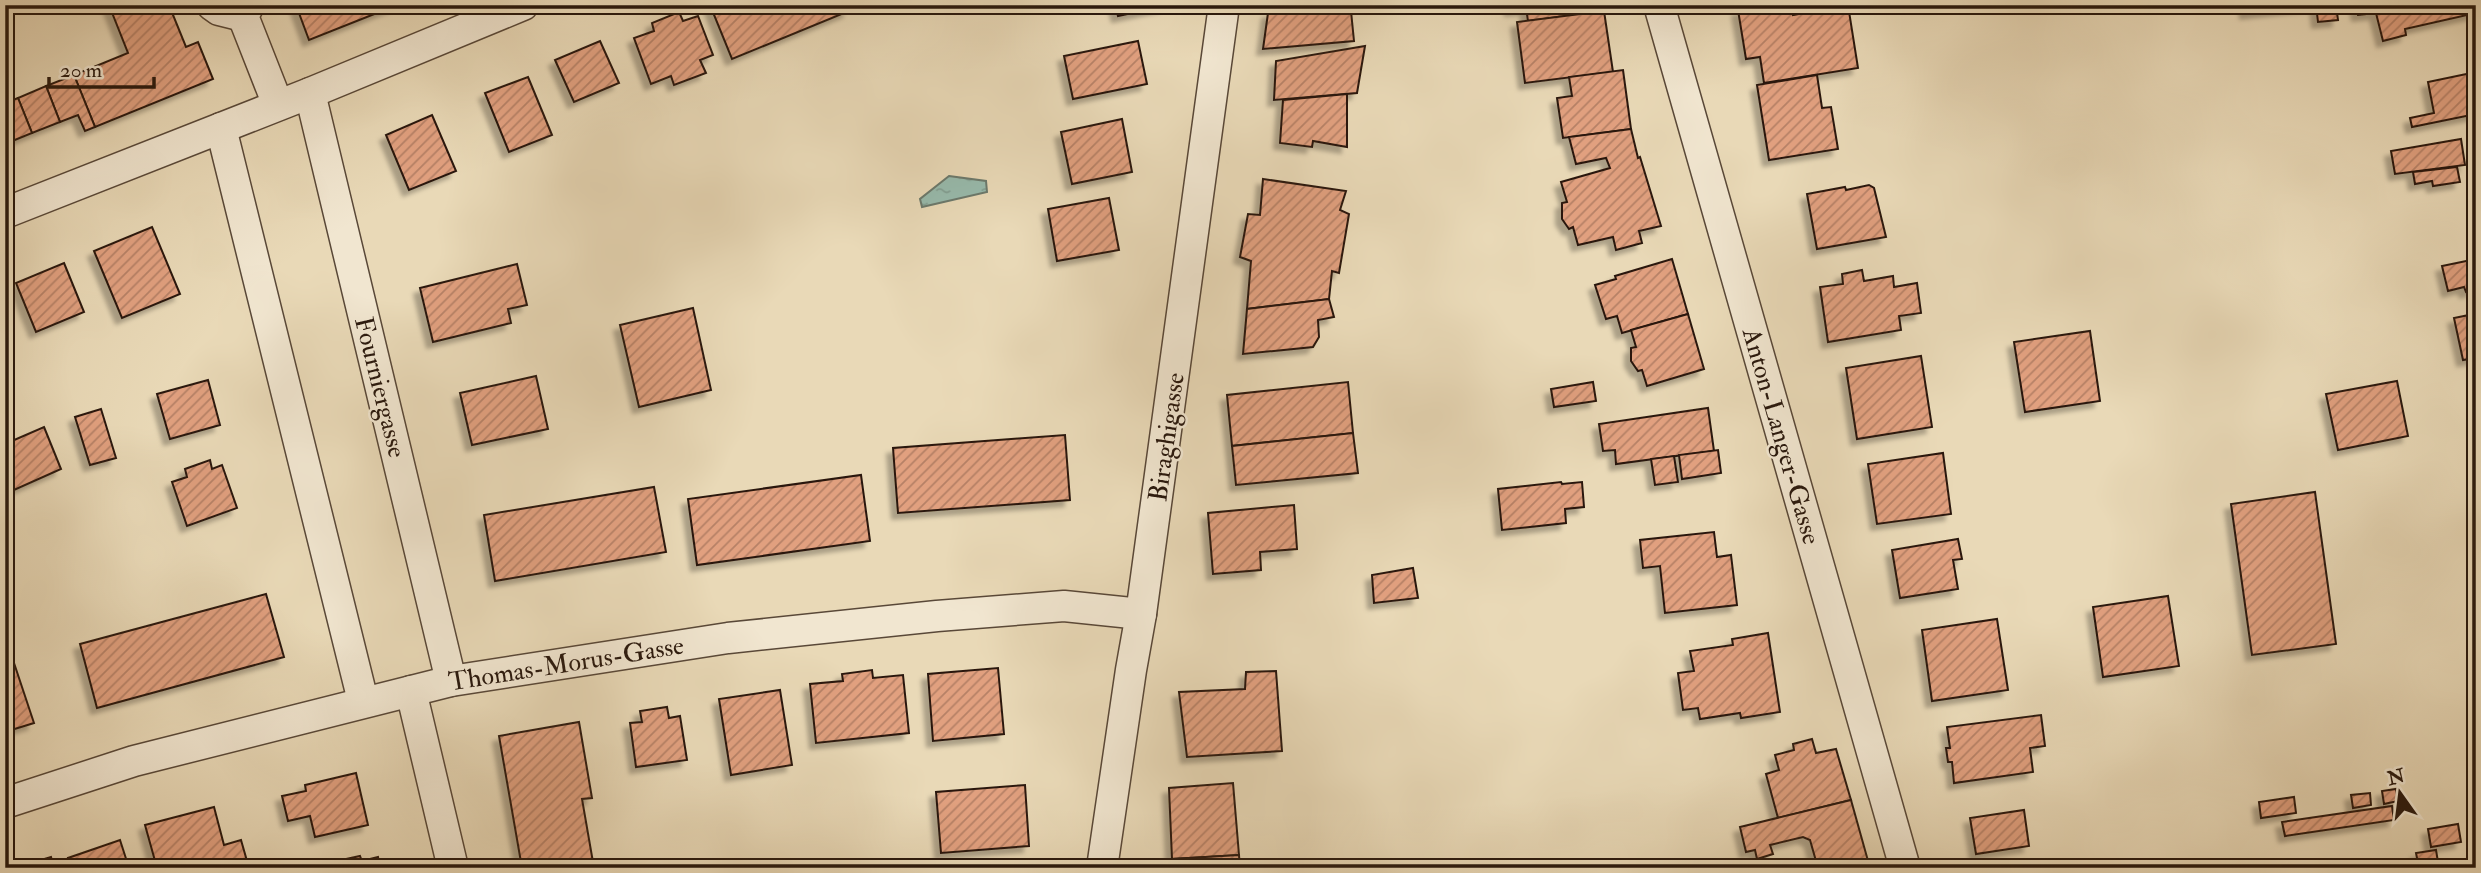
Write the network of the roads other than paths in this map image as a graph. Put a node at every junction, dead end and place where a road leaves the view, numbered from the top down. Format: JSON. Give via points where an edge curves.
{"nodes":[{"id":1,"x":212,"y":5,"type":"edge"},
{"id":2,"x":523,"y":5,"type":"edge"},
{"id":3,"x":1224,"y":5,"type":"edge"},
{"id":4,"x":1659,"y":5,"type":"edge"},
{"id":5,"x":246,"y":11,"type":"edge"},
{"id":6,"x":310,"y":93,"type":"junction"},
{"id":7,"x":278,"y":105,"type":"junction"},
{"id":8,"x":221,"y":128,"type":"junction"},
{"id":9,"x":5,"y":214,"type":"edge"},
{"id":10,"x":1142,"y":614,"type":"junction"},
{"id":11,"x":452,"y":681,"type":"junction"},
{"id":12,"x":411,"y":691,"type":"junction"},
{"id":13,"x":363,"y":701,"type":"junction"},
{"id":14,"x":5,"y":803,"type":"edge"},
{"id":15,"x":453,"y":868,"type":"edge"},
{"id":16,"x":1102,"y":868,"type":"edge"},
{"id":17,"x":1905,"y":868,"type":"edge"}],
"edges":[{"from":1,"to":5,"type":"street","via":[[219,10]]},
{"from":2,"to":6,"type":"street"},
{"from":3,"to":10,"type":"street","name":"Biraghigasse"},
{"from":4,"to":17,"type":"street","name":"Anton-Langer-Gasse"},
{"from":5,"to":7,"type":"street"},
{"from":6,"to":7,"type":"street"},
{"from":6,"to":11,"type":"street","name":"Fourniergasse"},
{"from":7,"to":8,"type":"street"},
{"from":8,"to":9,"type":"street"},
{"from":8,"to":13,"type":"street"},
{"from":10,"to":11,"type":"street","name":"Thomas-Morus-Gasse","via":[[1064,606],[924,617],[728,638]]},
{"from":10,"to":16,"type":"street","name":"Biraghigasse"},
{"from":11,"to":12,"type":"street","name":"Thomas-Morus-Gasse"},
{"from":12,"to":13,"type":"street","name":"Thomas-Morus-Gasse"},
{"from":12,"to":15,"type":"street"},
{"from":13,"to":14,"type":"street","name":"Thomas-Morus-Gasse","via":[[134,761]]}]}
